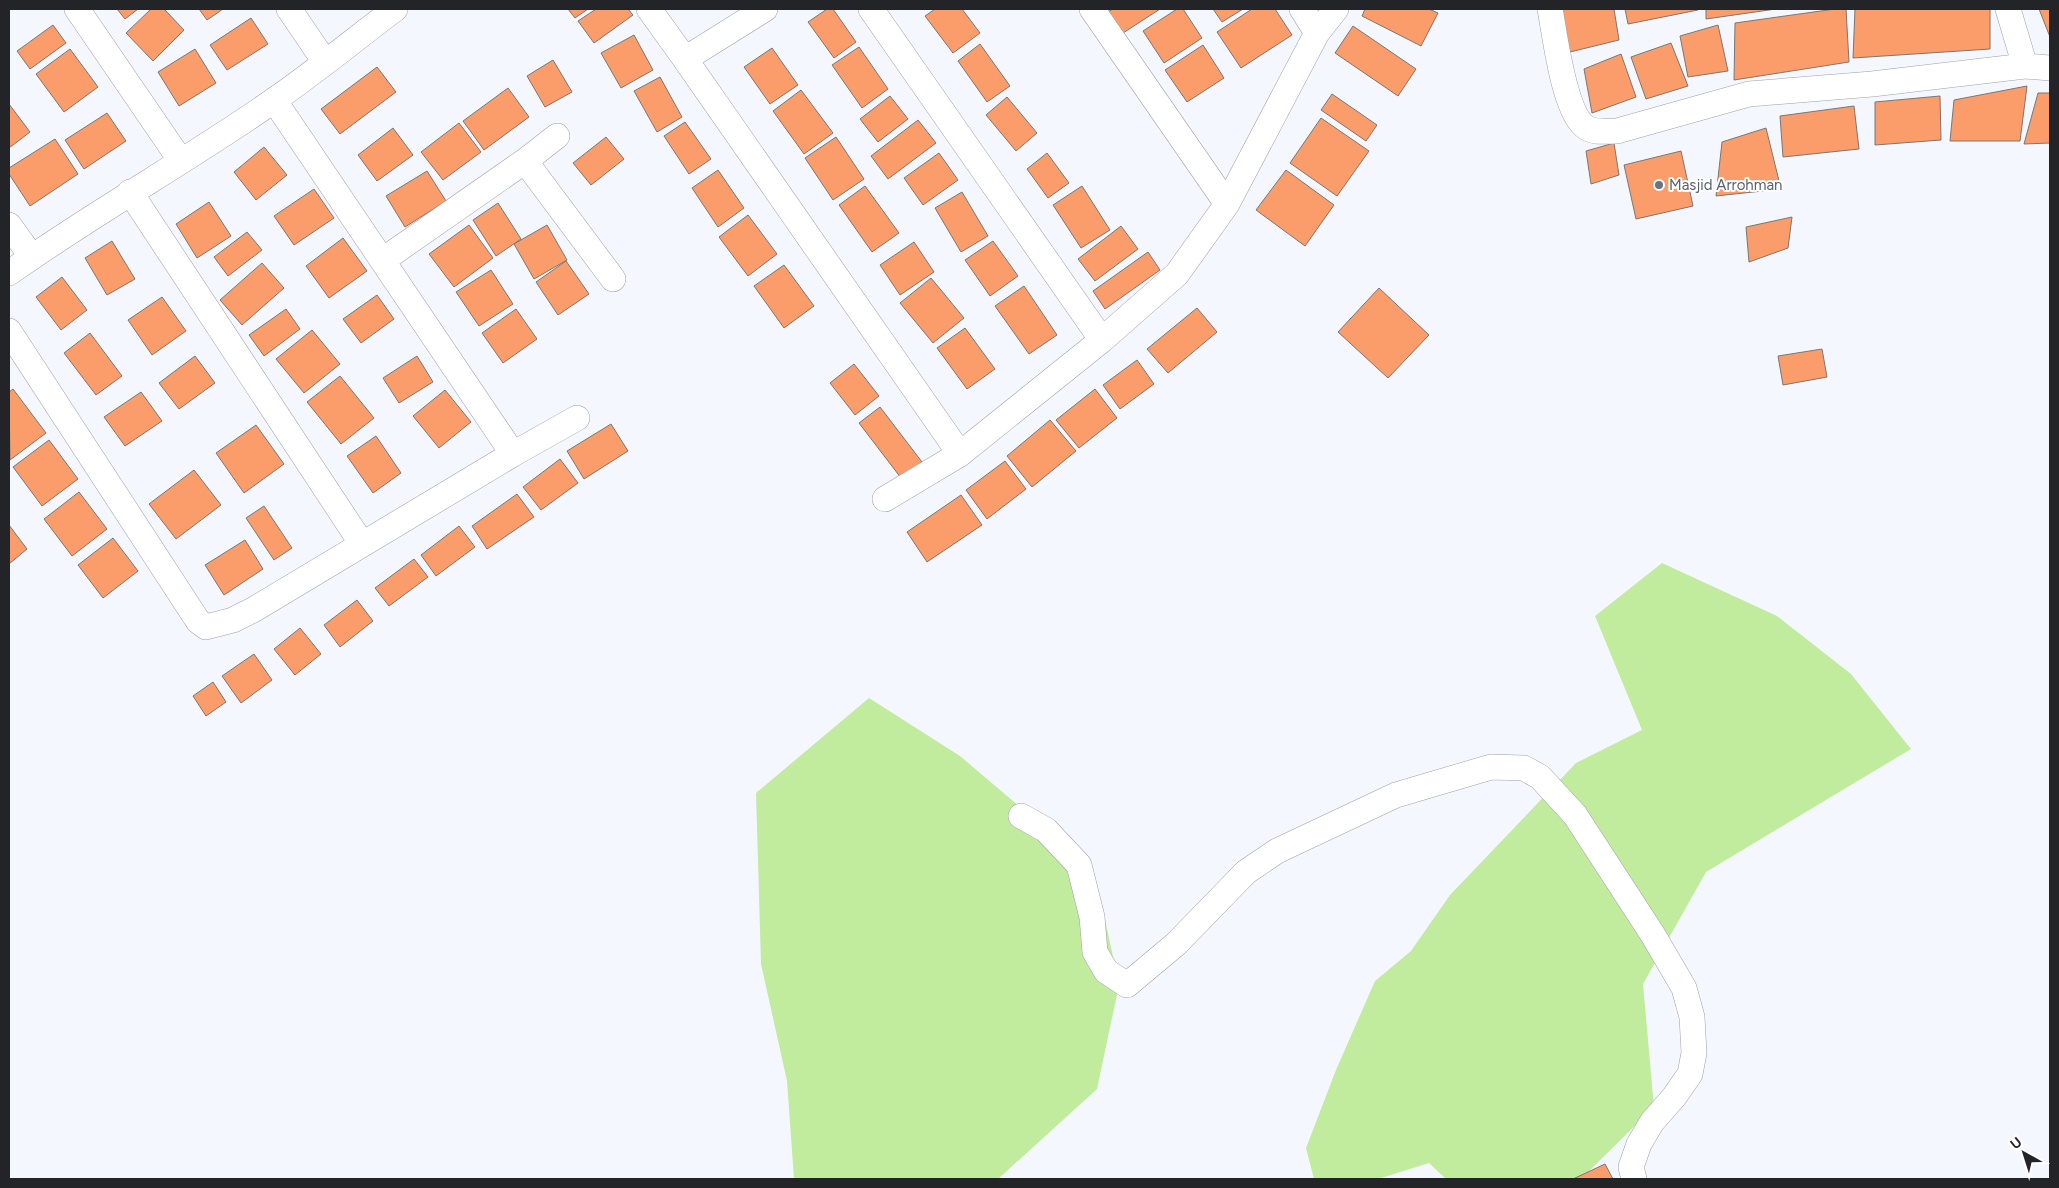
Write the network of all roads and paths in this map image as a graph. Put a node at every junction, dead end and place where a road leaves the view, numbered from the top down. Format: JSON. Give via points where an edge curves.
{"nodes":[{"id":1,"x":77,"y":9,"type":"edge"},
{"id":2,"x":290,"y":9,"type":"edge"},
{"id":3,"x":394,"y":9,"type":"edge"},
{"id":4,"x":649,"y":9,"type":"edge"},
{"id":5,"x":765,"y":9,"type":"edge"},
{"id":6,"x":871,"y":9,"type":"edge"},
{"id":7,"x":1092,"y":9,"type":"edge"},
{"id":8,"x":1302,"y":9,"type":"edge"},
{"id":9,"x":1336,"y":9,"type":"edge"},
{"id":10,"x":1550,"y":9,"type":"edge"},
{"id":11,"x":2008,"y":9,"type":"edge"},
{"id":12,"x":1317,"y":33,"type":"junction"},
{"id":13,"x":685,"y":59,"type":"junction"},
{"id":14,"x":325,"y":62,"type":"junction"},
{"id":15,"x":2025,"y":66,"type":"junction"},
{"id":16,"x":2050,"y":68,"type":"edge"},
{"id":17,"x":274,"y":100,"type":"junction"},
{"id":18,"x":557,"y":136,"type":"dead end"},
{"id":19,"x":182,"y":161,"type":"junction"},
{"id":20,"x":525,"y":161,"type":"junction"},
{"id":21,"x":130,"y":192,"type":"junction"},
{"id":22,"x":1227,"y":204,"type":"junction"},
{"id":23,"x":9,"y":225,"type":"edge"},
{"id":24,"x":32,"y":257,"type":"junction"},
{"id":25,"x":383,"y":260,"type":"junction"},
{"id":26,"x":9,"y":273,"type":"edge"},
{"id":27,"x":613,"y":280,"type":"dead end"},
{"id":28,"x":9,"y":332,"type":"edge"},
{"id":29,"x":1102,"y":340,"type":"junction"},
{"id":30,"x":577,"y":418,"type":"dead end"},
{"id":31,"x":513,"y":454,"type":"junction"},
{"id":32,"x":960,"y":454,"type":"junction"},
{"id":33,"x":885,"y":499,"type":"dead end"},
{"id":34,"x":362,"y":544,"type":"junction"},
{"id":35,"x":1021,"y":816,"type":"dead end"},
{"id":36,"x":1634,"y":1179,"type":"edge"}],
"edges":[{"from":1,"to":19,"type":"street"},
{"from":2,"to":14,"type":"street"},
{"from":3,"to":14,"type":"street"},
{"from":4,"to":13,"type":"street"},
{"from":5,"to":13,"type":"street"},
{"from":6,"to":29,"type":"street"},
{"from":7,"to":22,"type":"street"},
{"from":8,"to":12,"type":"street"},
{"from":9,"to":12,"type":"street"},
{"from":10,"to":15,"type":"street","via":[[1572,109],[1586,128],[1595,132],[1617,132],[1749,94]]},
{"from":11,"to":15,"type":"street"},
{"from":12,"to":22,"type":"street"},
{"from":13,"to":32,"type":"street"},
{"from":14,"to":17,"type":"street"},
{"from":15,"to":16,"type":"street"},
{"from":17,"to":19,"type":"street"},
{"from":17,"to":25,"type":"street"},
{"from":18,"to":20,"type":"street"},
{"from":19,"to":21,"type":"street"},
{"from":20,"to":25,"type":"street"},
{"from":20,"to":27,"type":"street"},
{"from":21,"to":24,"type":"street"},
{"from":21,"to":34,"type":"street"},
{"from":22,"to":29,"type":"street","via":[[1177,274]]},
{"from":23,"to":24,"type":"street"},
{"from":24,"to":26,"type":"street"},
{"from":25,"to":31,"type":"street"},
{"from":28,"to":34,"type":"street","via":[[198,621],[206,627],[233,620],[253,610]]},
{"from":29,"to":32,"type":"street"},
{"from":30,"to":31,"type":"street"},
{"from":31,"to":34,"type":"street"},
{"from":32,"to":33,"type":"street"},
{"from":35,"to":36,"type":"street","via":[[1046,830],[1079,865],[1092,917],[1095,952],[1106,972],[1127,985],[1176,944],[1246,872],[1277,851],[1396,795],[1491,767],[1524,768],[1540,777],[1575,815],[1653,935],[1684,988],[1692,1017],[1694,1053],[1690,1074],[1639,1144],[1631,1167]]}]}
